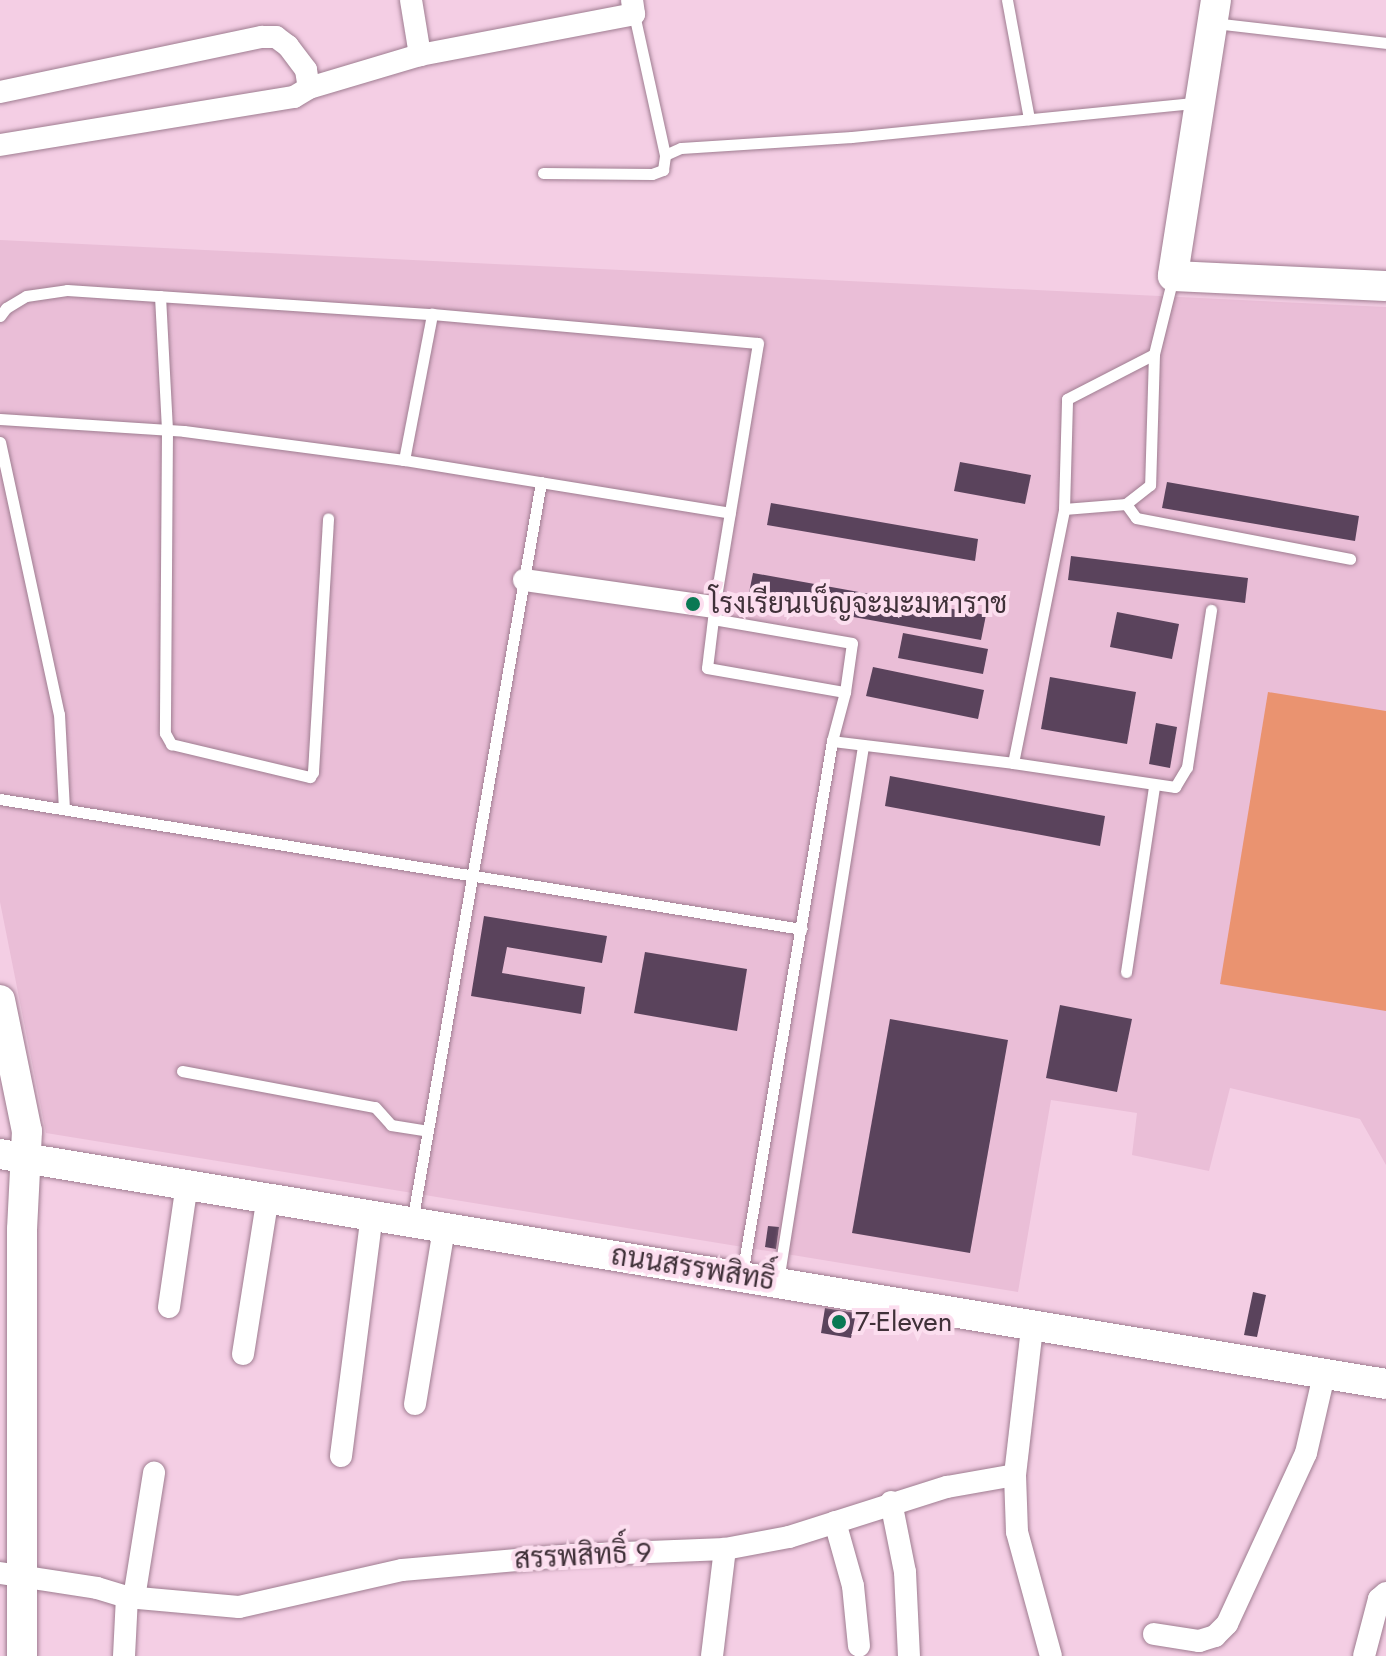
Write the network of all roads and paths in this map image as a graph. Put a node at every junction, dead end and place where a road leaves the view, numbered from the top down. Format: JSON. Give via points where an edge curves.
{"nodes":[{"id":1,"x":411,"y":0,"type":"edge"},
{"id":2,"x":1007,"y":0,"type":"edge"},
{"id":3,"x":633,"y":7,"type":"edge"},
{"id":4,"x":1215,"y":12,"type":"edge"},
{"id":5,"x":1386,"y":43,"type":"edge"},
{"id":6,"x":420,"y":55,"type":"junction"},
{"id":7,"x":309,"y":88,"type":"junction"},
{"id":8,"x":0,"y":92,"type":"edge"},
{"id":9,"x":1200,"y":102,"type":"junction"},
{"id":10,"x":1029,"y":119,"type":"junction"},
{"id":11,"x":0,"y":145,"type":"edge"},
{"id":12,"x":665,"y":155,"type":"junction"},
{"id":13,"x":543,"y":173,"type":"dead end"},
{"id":14,"x":1173,"y":276,"type":"junction"},
{"id":15,"x":1386,"y":286,"type":"edge"},
{"id":16,"x":160,"y":296,"type":"junction"},
{"id":17,"x":432,"y":314,"type":"junction"},
{"id":18,"x":0,"y":316,"type":"edge"},
{"id":19,"x":1154,"y":354,"type":"junction"},
{"id":20,"x":0,"y":419,"type":"edge"},
{"id":21,"x":167,"y":430,"type":"junction"},
{"id":22,"x":0,"y":442,"type":"edge"},
{"id":23,"x":404,"y":460,"type":"junction"},
{"id":24,"x":541,"y":482,"type":"junction"},
{"id":25,"x":1126,"y":504,"type":"junction"},
{"id":26,"x":1064,"y":509,"type":"junction"},
{"id":27,"x":730,"y":513,"type":"junction"},
{"id":28,"x":328,"y":518,"type":"dead end"},
{"id":29,"x":1350,"y":559,"type":"dead end"},
{"id":30,"x":524,"y":580,"type":"junction"},
{"id":31,"x":1211,"y":610,"type":"dead end"},
{"id":32,"x":714,"y":613,"type":"junction"},
{"id":33,"x":845,"y":692,"type":"junction"},
{"id":34,"x":832,"y":741,"type":"junction"},
{"id":35,"x":863,"y":746,"type":"junction"},
{"id":36,"x":1013,"y":763,"type":"junction"},
{"id":37,"x":1154,"y":786,"type":"junction"},
{"id":38,"x":0,"y":799,"type":"edge"},
{"id":39,"x":64,"y":809,"type":"junction"},
{"id":40,"x":471,"y":877,"type":"junction"},
{"id":41,"x":802,"y":929,"type":"junction"},
{"id":42,"x":1126,"y":972,"type":"dead end"},
{"id":43,"x":0,"y":1000,"type":"edge"},
{"id":44,"x":182,"y":1071,"type":"dead end"},
{"id":45,"x":427,"y":1131,"type":"junction"},
{"id":46,"x":14,"y":1156,"type":"edge"},
{"id":47,"x":187,"y":1183,"type":"junction"},
{"id":48,"x":268,"y":1197,"type":"junction"},
{"id":49,"x":372,"y":1214,"type":"junction"},
{"id":50,"x":412,"y":1222,"type":"junction"},
{"id":51,"x":444,"y":1228,"type":"junction"},
{"id":52,"x":742,"y":1275,"type":"junction"},
{"id":53,"x":778,"y":1281,"type":"junction"},
{"id":54,"x":169,"y":1307,"type":"dead end"},
{"id":55,"x":1032,"y":1328,"type":"junction"},
{"id":56,"x":243,"y":1354,"type":"dead end"},
{"id":57,"x":1324,"y":1375,"type":"junction"},
{"id":58,"x":1386,"y":1384,"type":"edge"},
{"id":59,"x":10,"y":1393,"type":"edge"},
{"id":60,"x":415,"y":1404,"type":"dead end"},
{"id":61,"x":341,"y":1456,"type":"dead end"},
{"id":62,"x":154,"y":1473,"type":"dead end"},
{"id":63,"x":1015,"y":1475,"type":"junction"},
{"id":64,"x":891,"y":1502,"type":"junction"},
{"id":65,"x":835,"y":1522,"type":"junction"},
{"id":66,"x":725,"y":1549,"type":"junction"},
{"id":67,"x":12,"y":1574,"type":"edge"},
{"id":68,"x":1386,"y":1593,"type":"edge"},
{"id":69,"x":131,"y":1597,"type":"junction"},
{"id":70,"x":1154,"y":1634,"type":"dead end"},
{"id":71,"x":859,"y":1646,"type":"dead end"},
{"id":72,"x":22,"y":1656,"type":"edge"},
{"id":73,"x":124,"y":1656,"type":"edge"},
{"id":74,"x":712,"y":1656,"type":"edge"},
{"id":75,"x":909,"y":1656,"type":"edge"},
{"id":76,"x":1051,"y":1656,"type":"edge"},
{"id":77,"x":1364,"y":1656,"type":"edge"}],
"edges":[{"from":1,"to":6,"type":"street"},
{"from":2,"to":10,"type":"lane"},
{"from":3,"to":6,"type":"street"},
{"from":3,"to":12,"type":"lane"},
{"from":4,"to":5,"type":"lane"},
{"from":4,"to":9,"type":"main road"},
{"from":6,"to":7,"type":"street"},
{"from":7,"to":8,"type":"street","via":[[306,70],[288,46],[276,37],[262,37]]},
{"from":7,"to":11,"type":"street","via":[[294,97]]},
{"from":9,"to":10,"type":"lane"},
{"from":9,"to":14,"type":"main road"},
{"from":10,"to":12,"type":"lane","via":[[681,148]]},
{"from":12,"to":13,"type":"lane","via":[[663,170],[652,174]]},
{"from":14,"to":15,"type":"main road"},
{"from":14,"to":19,"type":"lane"},
{"from":16,"to":17,"type":"lane"},
{"from":16,"to":18,"type":"lane","via":[[67,290],[26,296]]},
{"from":16,"to":21,"type":"lane"},
{"from":17,"to":23,"type":"lane"},
{"from":17,"to":27,"type":"lane","via":[[758,343]]},
{"from":19,"to":25,"type":"lane","via":[[1150,485]]},
{"from":19,"to":26,"type":"lane","via":[[1067,399]]},
{"from":20,"to":21,"type":"lane"},
{"from":21,"to":23,"type":"lane"},
{"from":21,"to":28,"type":"lane","via":[[165,733],[171,744],[310,777]]},
{"from":22,"to":39,"type":"lane","via":[[59,714]]},
{"from":23,"to":24,"type":"lane"},
{"from":24,"to":27,"type":"lane"},
{"from":24,"to":30,"type":"lane"},
{"from":25,"to":26,"type":"lane"},
{"from":25,"to":29,"type":"lane","via":[[1136,518]]},
{"from":26,"to":36,"type":"lane"},
{"from":27,"to":32,"type":"lane"},
{"from":30,"to":32,"type":"street"},
{"from":30,"to":40,"type":"lane"},
{"from":31,"to":37,"type":"lane","via":[[1187,767],[1175,787]]},
{"from":32,"to":33,"type":"lane","via":[[852,643]]},
{"from":32,"to":33,"type":"lane","via":[[707,668]]},
{"from":33,"to":34,"type":"lane"},
{"from":34,"to":35,"type":"lane"},
{"from":34,"to":41,"type":"lane"},
{"from":35,"to":36,"type":"lane"},
{"from":35,"to":53,"type":"lane"},
{"from":36,"to":37,"type":"lane"},
{"from":37,"to":42,"type":"lane"},
{"from":38,"to":39,"type":"lane"},
{"from":39,"to":40,"type":"lane"},
{"from":40,"to":41,"type":"lane"},
{"from":40,"to":45,"type":"lane"},
{"from":41,"to":52,"type":"lane"},
{"from":43,"to":46,"type":"main road","via":[[26,1123]]},
{"from":44,"to":45,"type":"lane","via":[[375,1107],[391,1125]]},
{"from":45,"to":50,"type":"lane"},
{"from":46,"to":47,"type":"main road","name":"ถนนสรรพสิทธิ์"},
{"from":46,"to":59,"type":"main road","via":[[22,1229]]},
{"from":47,"to":48,"type":"main road","name":"ถนนสรรพสิทธิ์"},
{"from":47,"to":54,"type":"street"},
{"from":48,"to":49,"type":"main road","name":"ถนนสรรพสิทธิ์"},
{"from":48,"to":56,"type":"street"},
{"from":49,"to":50,"type":"main road","name":"ถนนสรรพสิทธิ์"},
{"from":49,"to":61,"type":"street"},
{"from":50,"to":51,"type":"main road","name":"ถนนสรรพสิทธิ์"},
{"from":51,"to":52,"type":"main road","name":"ถนนสรรพสิทธิ์"},
{"from":51,"to":60,"type":"street"},
{"from":52,"to":53,"type":"main road","name":"ถนนสรรพสิทธิ์"},
{"from":53,"to":55,"type":"main road","name":"ถนนสรรพสิทธิ์"},
{"from":55,"to":57,"type":"main road","name":"ถนนสรรพสิทธิ์"},
{"from":55,"to":63,"type":"street"},
{"from":57,"to":58,"type":"main road","name":"ถนนสรรพสิทธิ์"},
{"from":57,"to":70,"type":"street","via":[[1306,1453],[1227,1624],[1215,1636],[1199,1641]]},
{"from":59,"to":67,"type":"main road"},
{"from":62,"to":69,"type":"street"},
{"from":63,"to":64,"type":"street","name":"สรรพสิทธิ์ 9"},
{"from":63,"to":76,"type":"street","via":[[1017,1532]]},
{"from":64,"to":65,"type":"street","name":"สรรพสิทธิ์ 9"},
{"from":64,"to":75,"type":"street","via":[[905,1572]]},
{"from":65,"to":66,"type":"street","name":"สรรพสิทธิ์ 9"},
{"from":65,"to":71,"type":"street","via":[[853,1586]]},
{"from":66,"to":69,"type":"street","name":"สรรพสิทธิ์ 9","via":[[459,1563],[402,1570],[239,1607]]},
{"from":66,"to":74,"type":"street"},
{"from":67,"to":69,"type":"street","name":"สรรพสิทธิ์ 9"},
{"from":67,"to":72,"type":"main road"},
{"from":68,"to":77,"type":"street","via":[[1379,1599]]},
{"from":69,"to":73,"type":"street"}]}
